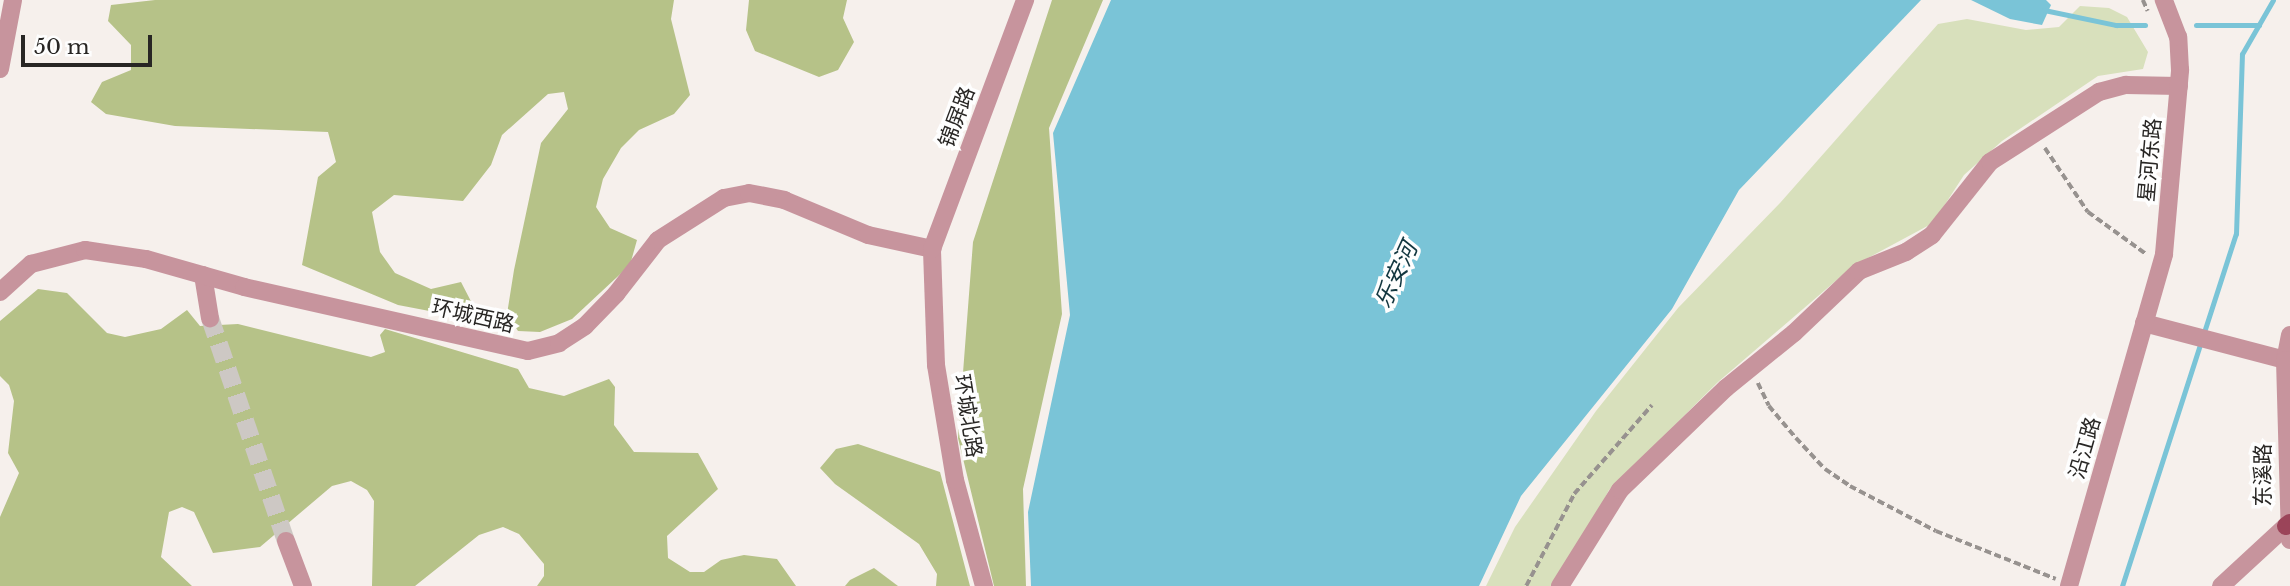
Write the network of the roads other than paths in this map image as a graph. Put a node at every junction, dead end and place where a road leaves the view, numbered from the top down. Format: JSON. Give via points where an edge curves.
{"nodes":[{"id":1,"x":13,"y":0,"type":"edge"},
{"id":2,"x":1025,"y":0,"type":"edge"},
{"id":3,"x":2164,"y":0,"type":"edge"},
{"id":4,"x":0,"y":69,"type":"edge"},
{"id":5,"x":2179,"y":86,"type":"junction"},
{"id":6,"x":932,"y":249,"type":"junction"},
{"id":7,"x":203,"y":275,"type":"junction"},
{"id":8,"x":0,"y":292,"type":"edge"},
{"id":9,"x":210,"y":318,"type":"tunnel mouth"},
{"id":10,"x":2144,"y":323,"type":"junction"},
{"id":11,"x":2290,"y":335,"type":"edge"},
{"id":12,"x":2285,"y":360,"type":"junction"},
{"id":13,"x":2289,"y":529,"type":"edge"},
{"id":14,"x":286,"y":541,"type":"tunnel mouth"},
{"id":15,"x":2069,"y":585,"type":"edge"},
{"id":16,"x":303,"y":586,"type":"edge"},
{"id":17,"x":984,"y":586,"type":"edge"},
{"id":18,"x":1560,"y":586,"type":"edge"},
{"id":19,"x":2221,"y":586,"type":"edge"}],
"edges":[{"from":1,"to":4,"type":"street"},
{"from":2,"to":6,"type":"street","name":"锦屏路"},
{"from":3,"to":5,"type":"street","name":"星河东路","via":[[2178,37]]},
{"from":5,"to":10,"type":"street","name":"星河东路","via":[[2161,265]]},
{"from":5,"to":18,"type":"street","via":[[2126,85],[2099,92],[1990,162],[1932,235],[1906,252],[1859,271],[1620,490]]},
{"from":6,"to":7,"type":"street","name":"环城西路","via":[[868,234],[784,200],[749,193],[724,198],[658,240],[584,326],[559,343],[528,351],[503,349]]},
{"from":6,"to":17,"type":"street","name":"环城北路","via":[[938,378],[955,480]]},
{"from":7,"to":8,"type":"street","name":"环城西路","via":[[146,259],[85,250],[31,264]]},
{"from":7,"to":9,"type":"street"},
{"from":10,"to":12,"type":"street"},
{"from":10,"to":15,"type":"street","name":"沿江路"},
{"from":11,"to":12,"type":"street","name":"东溪路"},
{"from":12,"to":13,"type":"street","name":"东溪路"},
{"from":13,"to":19,"type":"street","name":"东溪路"},
{"from":14,"to":16,"type":"street"}]}
